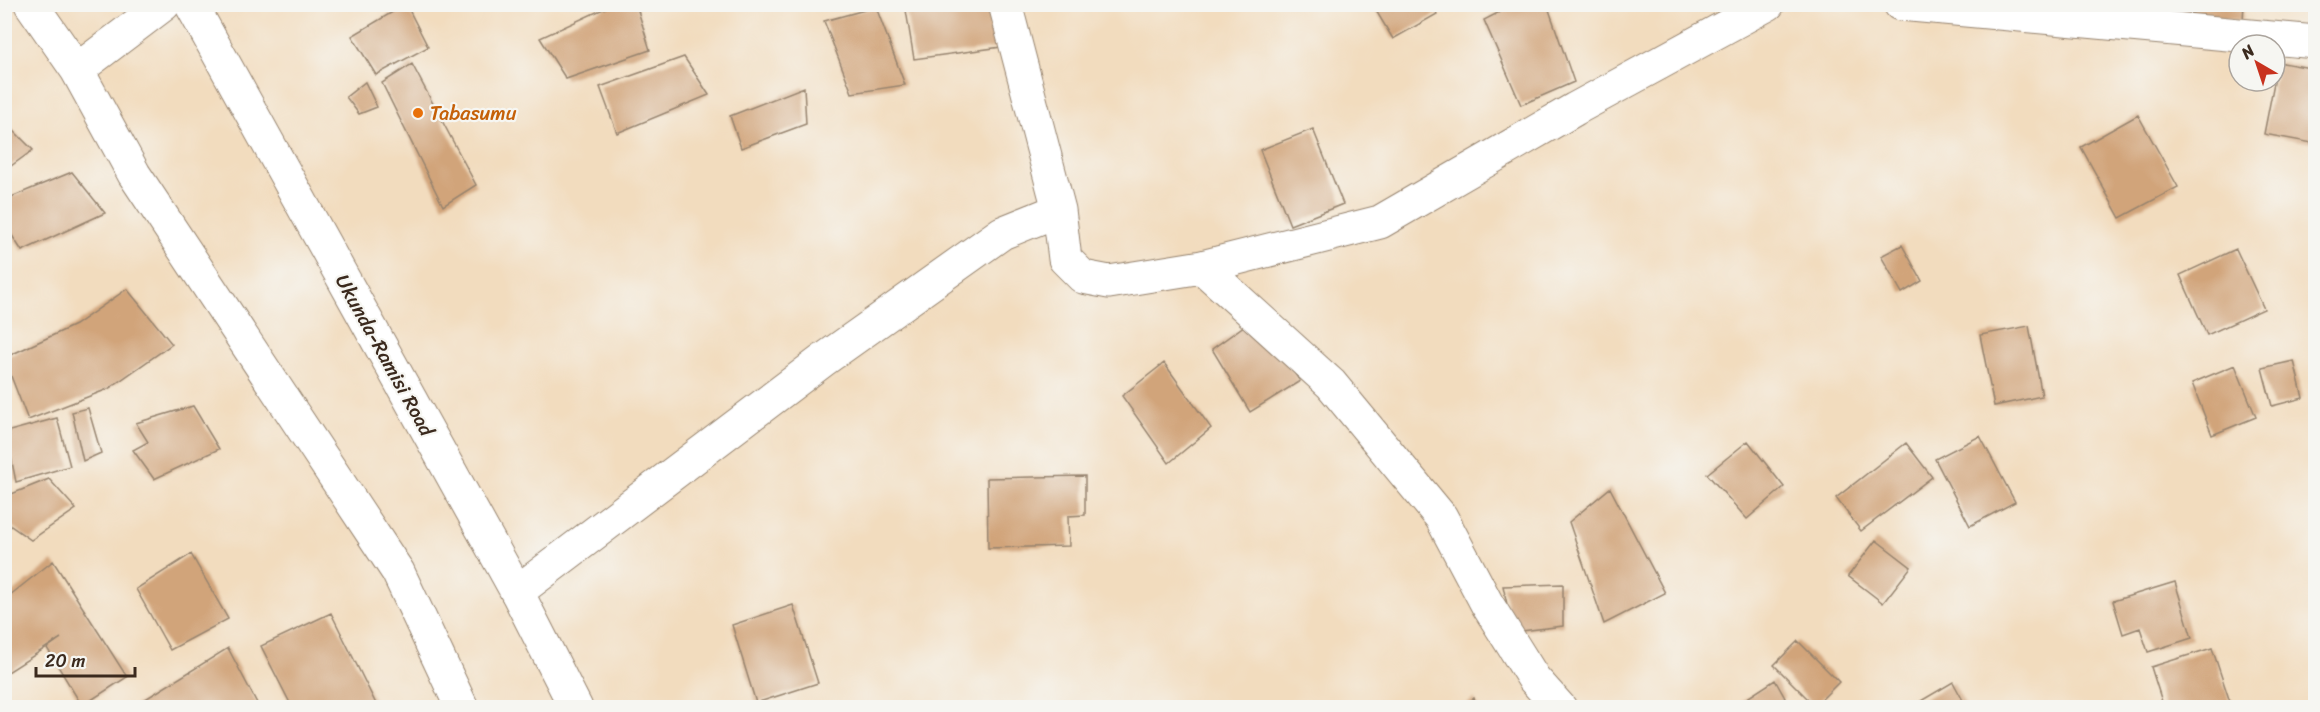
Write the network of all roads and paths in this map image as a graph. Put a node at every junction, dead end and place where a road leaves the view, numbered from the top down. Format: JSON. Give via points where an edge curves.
{"nodes":[{"id":1,"x":31,"y":4,"type":"edge"},
{"id":2,"x":164,"y":4,"type":"edge"},
{"id":3,"x":191,"y":4,"type":"edge"},
{"id":4,"x":1005,"y":4,"type":"edge"},
{"id":5,"x":1768,"y":4,"type":"edge"},
{"id":6,"x":1900,"y":4,"type":"edge"},
{"id":7,"x":2316,"y":42,"type":"edge"},
{"id":8,"x":77,"y":70,"type":"junction"},
{"id":9,"x":1059,"y":210,"type":"junction"},
{"id":10,"x":1202,"y":267,"type":"junction"},
{"id":11,"x":517,"y":592,"type":"junction"},
{"id":12,"x":462,"y":708,"type":"edge"},
{"id":13,"x":576,"y":708,"type":"edge"},
{"id":14,"x":1560,"y":708,"type":"edge"}],
"edges":[{"from":1,"to":8,"type":"main road"},
{"from":2,"to":8,"type":"main road"},
{"from":3,"to":11,"type":"main road","name":"Ukunda-Ramisi Road"},
{"from":4,"to":9,"type":"main road"},
{"from":5,"to":10,"type":"main road","via":[[1380,222]]},
{"from":6,"to":7,"type":"main road"},
{"from":8,"to":12,"type":"main road","via":[[134,174],[398,572]]},
{"from":9,"to":10,"type":"main road","via":[[1065,259],[1083,277],[1109,282]]},
{"from":9,"to":11,"type":"main road","via":[[1002,233],[975,252],[822,361]]},
{"from":10,"to":14,"type":"main road","via":[[1331,384],[1441,517],[1487,604],[1534,679]]},
{"from":11,"to":13,"type":"main road","name":"Ukunda-Ramisi Road"}]}
